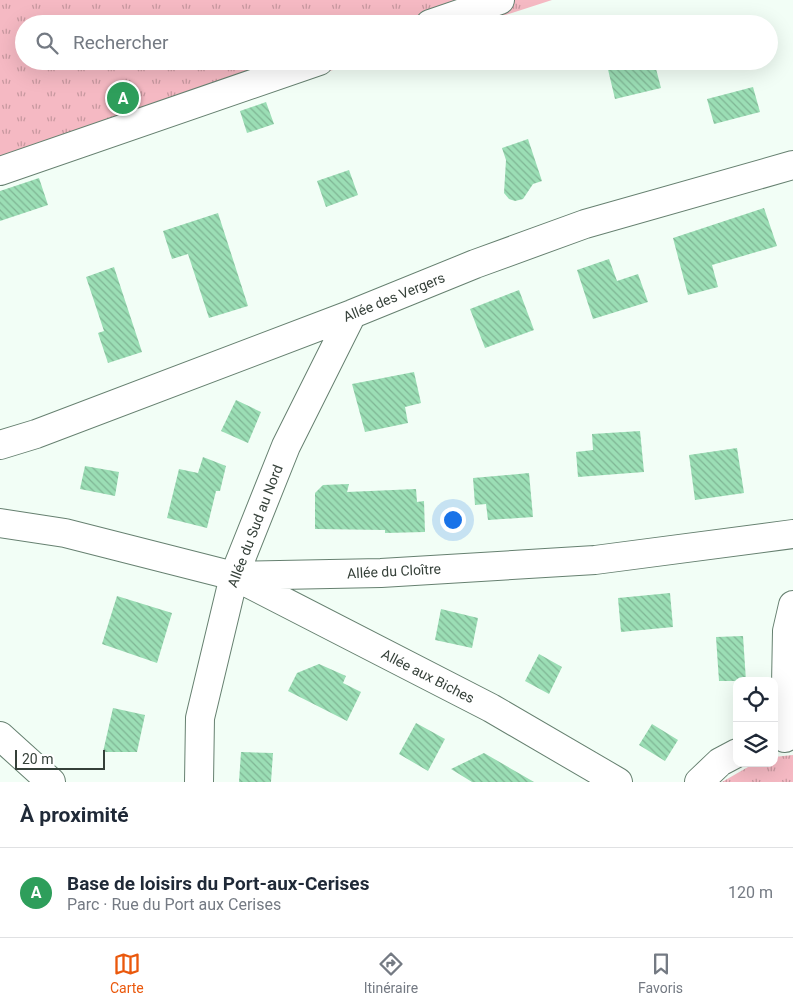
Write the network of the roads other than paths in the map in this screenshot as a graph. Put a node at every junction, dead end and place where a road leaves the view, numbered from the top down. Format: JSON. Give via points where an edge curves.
{"nodes":[{"id":1,"x":500,"y":0,"type":"edge"},
{"id":2,"x":456,"y":15,"type":"edge"},
{"id":3,"x":293,"y":70,"type":"edge"},
{"id":4,"x":793,"y":165,"type":"edge"},
{"id":5,"x":0,"y":171,"type":"edge"},
{"id":6,"x":352,"y":314,"type":"junction"},
{"id":7,"x":0,"y":445,"type":"edge"},
{"id":8,"x":0,"y":523,"type":"edge"},
{"id":9,"x":793,"y":534,"type":"edge"},
{"id":10,"x":234,"y":576,"type":"junction"},
{"id":11,"x":793,"y":605,"type":"edge"},
{"id":12,"x":0,"y":736,"type":"edge"},
{"id":13,"x":784,"y":739,"type":"edge"},
{"id":14,"x":733,"y":755,"type":"edge"},
{"id":15,"x":51,"y":782,"type":"edge"},
{"id":16,"x":199,"y":782,"type":"edge"},
{"id":17,"x":618,"y":782,"type":"edge"},
{"id":18,"x":699,"y":782,"type":"edge"}],
"edges":[{"from":1,"to":2,"type":"street"},
{"from":3,"to":5,"type":"street"},
{"from":4,"to":6,"type":"street","name":"Allée des Vergers","via":[[585,224]]},
{"from":6,"to":7,"type":"street","name":"Allée des Vergers"},
{"from":6,"to":10,"type":"street","name":"Allée du Sud au Nord","via":[[286,446]]},
{"from":8,"to":10,"type":"street","name":"Allée du Cloître","via":[[65,533]]},
{"from":9,"to":10,"type":"street","name":"Allée du Cloître","via":[[595,560],[381,573]]},
{"from":10,"to":16,"type":"street","name":"Allée du Sud au Nord","via":[[200,718]]},
{"from":10,"to":17,"type":"street","name":"Allée aux Biches","via":[[491,708]]},
{"from":11,"to":13,"type":"street","via":[[787,631]]},
{"from":12,"to":15,"type":"street"},
{"from":14,"to":18,"type":"street","via":[[720,762]]}]}
